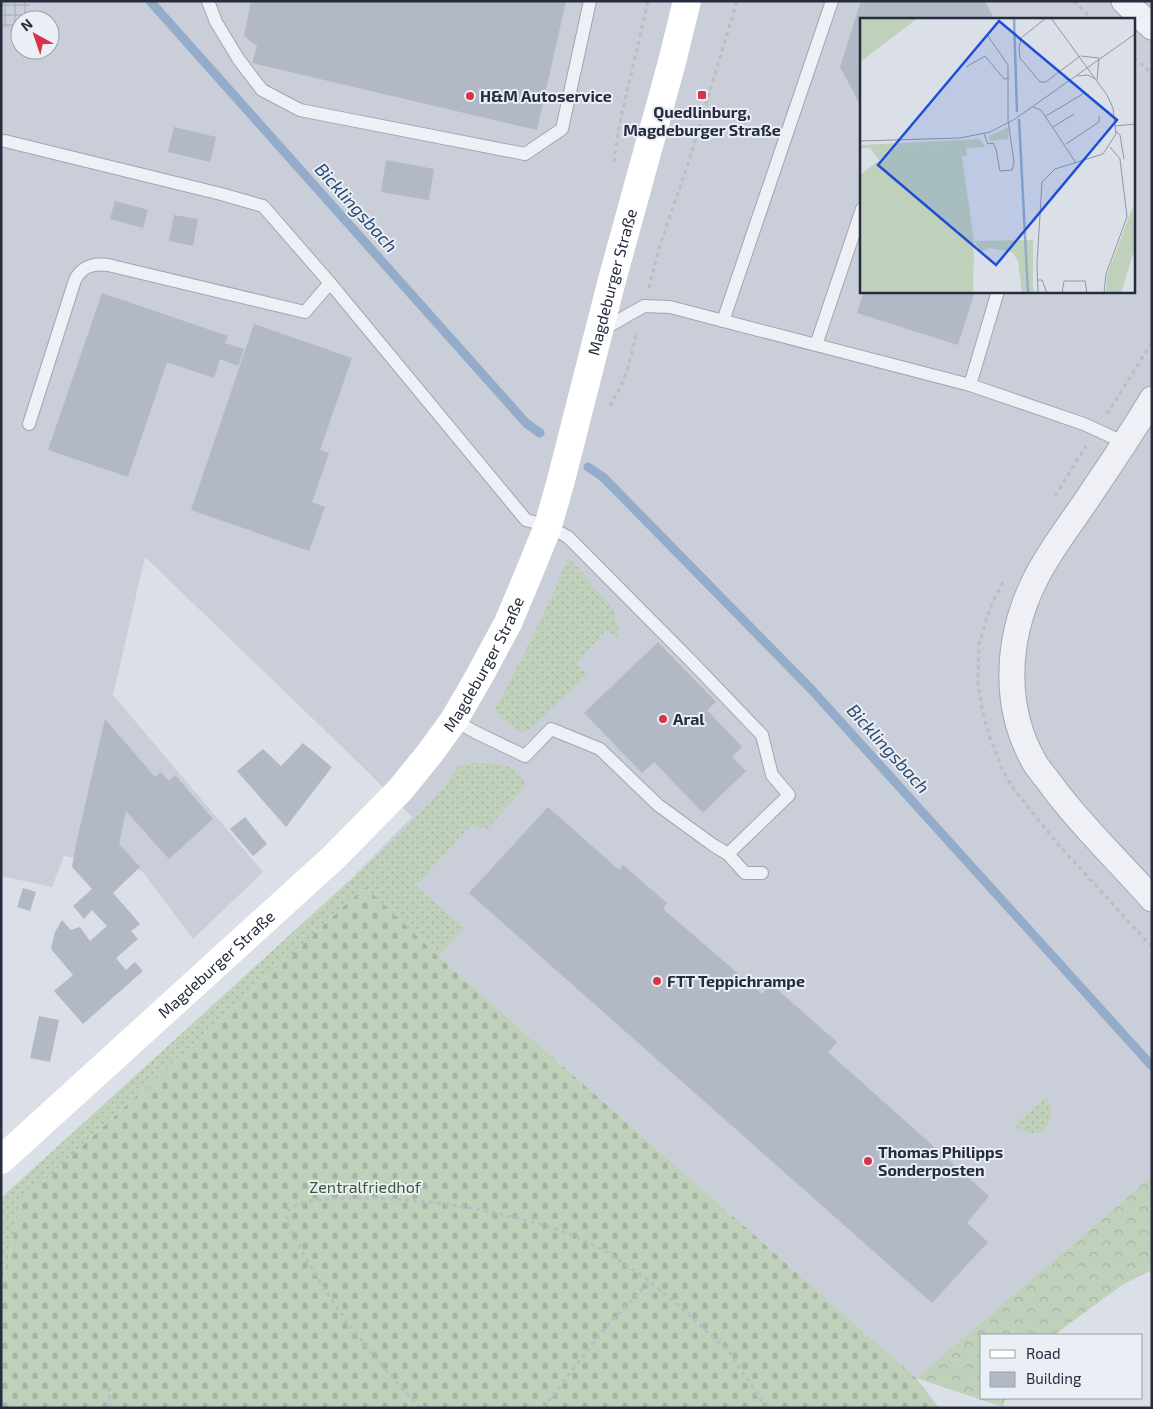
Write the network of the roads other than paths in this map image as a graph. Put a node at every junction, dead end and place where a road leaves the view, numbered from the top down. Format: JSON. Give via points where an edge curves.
{"nodes":[{"id":1,"x":208,"y":1,"type":"edge"},
{"id":2,"x":590,"y":1,"type":"edge"},
{"id":3,"x":687,"y":1,"type":"edge"},
{"id":4,"x":832,"y":1,"type":"edge"},
{"id":5,"x":1124,"y":1,"type":"edge"},
{"id":6,"x":1152,"y":28,"type":"edge"},
{"id":7,"x":5,"y":141,"type":"dead end"},
{"id":8,"x":860,"y":215,"type":"edge"},
{"id":9,"x":330,"y":283,"type":"junction"},
{"id":10,"x":998,"y":292,"type":"edge"},
{"id":11,"x":723,"y":321,"type":"junction"},
{"id":12,"x":599,"y":332,"type":"junction"},
{"id":13,"x":816,"y":345,"type":"junction"},
{"id":14,"x":970,"y":384,"type":"junction"},
{"id":15,"x":1152,"y":400,"type":"edge"},
{"id":16,"x":29,"y":424,"type":"dead end"},
{"id":17,"x":1126,"y":443,"type":"junction"},
{"id":18,"x":548,"y":526,"type":"junction"},
{"id":19,"x":454,"y":720,"type":"junction"},
{"id":20,"x":728,"y":854,"type":"junction"},
{"id":21,"x":762,"y":873,"type":"dead end"},
{"id":22,"x":1152,"y":899,"type":"edge"},
{"id":23,"x":1,"y":1160,"type":"edge"}],
"edges":[{"from":1,"to":2,"type":"lane","via":[[216,22],[239,60],[262,90],[300,110],[525,154],[562,129]]},
{"from":3,"to":12,"type":"main road","name":"Magdeburger Straße"},
{"from":4,"to":11,"type":"lane"},
{"from":5,"to":6,"type":"street"},
{"from":7,"to":9,"type":"lane","via":[[263,206]]},
{"from":8,"to":13,"type":"lane"},
{"from":9,"to":16,"type":"lane","via":[[305,312],[108,265],[89,265],[75,280]]},
{"from":9,"to":18,"type":"lane","via":[[526,520]]},
{"from":10,"to":14,"type":"lane"},
{"from":11,"to":12,"type":"lane","via":[[670,307],[644,306]]},
{"from":11,"to":13,"type":"lane"},
{"from":12,"to":18,"type":"main road","name":"Magdeburger Straße"},
{"from":13,"to":14,"type":"lane"},
{"from":14,"to":17,"type":"lane","via":[[1084,424]]},
{"from":15,"to":17,"type":"street"},
{"from":17,"to":22,"type":"street","via":[[1035,580],[1014,638],[1012,692],[1016,716],[1036,764],[1061,799]]},
{"from":18,"to":19,"type":"main road","name":"Magdeburger Straße","via":[[508,624]]},
{"from":18,"to":20,"type":"lane","via":[[568,536],[762,735],[772,774],[789,795]]},
{"from":19,"to":20,"type":"lane","via":[[525,756],[551,729],[600,749],[658,805]]},
{"from":19,"to":23,"type":"main road","name":"Magdeburger Straße","via":[[400,790],[333,858]]},
{"from":20,"to":21,"type":"lane","via":[[745,873]]}]}
